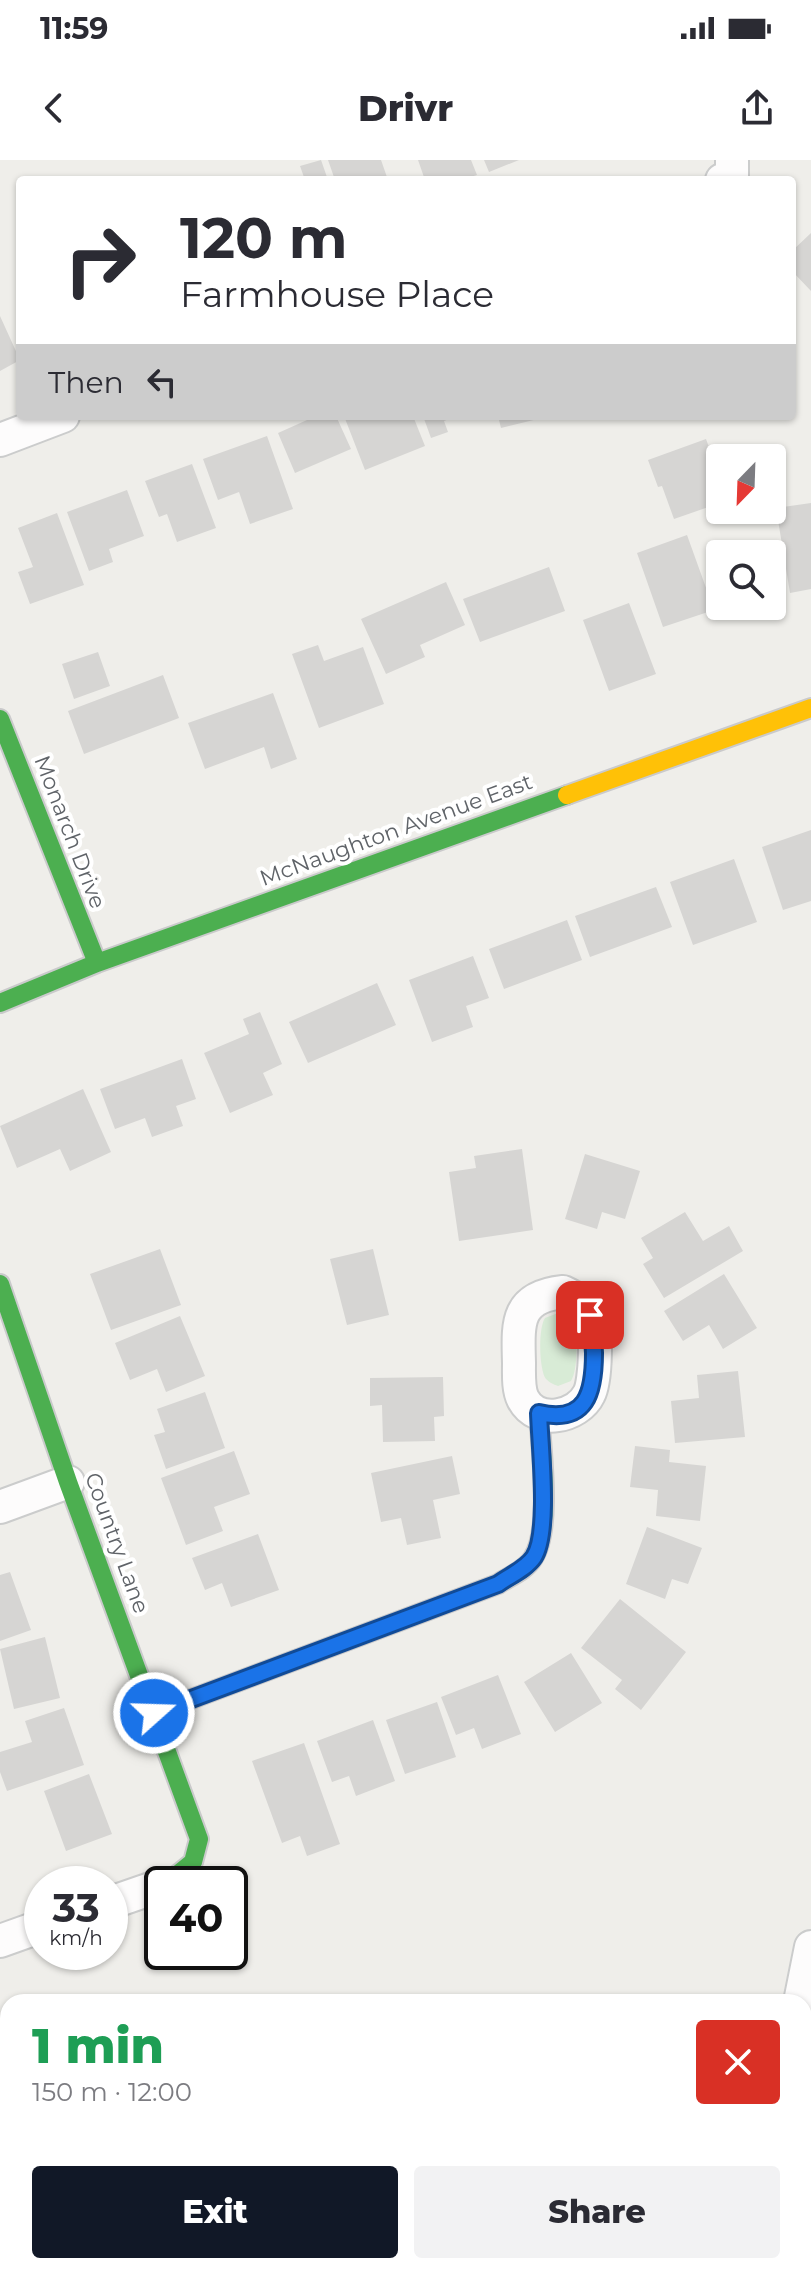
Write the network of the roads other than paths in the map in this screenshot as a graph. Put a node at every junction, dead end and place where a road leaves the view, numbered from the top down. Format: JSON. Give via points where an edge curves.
{"nodes":[{"id":1,"x":52,"y":420,"type":"edge"},
{"id":2,"x":0,"y":440,"type":"edge"},
{"id":3,"x":811,"y":708,"type":"edge"},
{"id":4,"x":0,"y":719,"type":"edge"},
{"id":5,"x":97,"y":963,"type":"junction"},
{"id":6,"x":0,"y":1003,"type":"edge"},
{"id":7,"x":0,"y":1284,"type":"edge"},
{"id":8,"x":539,"y":1413,"type":"dead end"},
{"id":9,"x":68,"y":1482,"type":"junction"},
{"id":10,"x":0,"y":1507,"type":"edge"},
{"id":11,"x":154,"y":1713,"type":"junction"},
{"id":12,"x":188,"y":1866,"type":"edge"},
{"id":13,"x":24,"y":1932,"type":"edge"},
{"id":14,"x":0,"y":1941,"type":"edge"},
{"id":15,"x":811,"y":1947,"type":"edge"},
{"id":16,"x":802,"y":1994,"type":"edge"}],
"edges":[{"from":1,"to":2,"type":"street"},
{"from":3,"to":5,"type":"street","name":"McNaughton Avenue East"},
{"from":4,"to":5,"type":"street","name":"Monarch Drive"},
{"from":5,"to":6,"type":"street","name":"McNaughton Avenue East"},
{"from":7,"to":9,"type":"street","name":"Country Lane"},
{"from":8,"to":11,"type":"street","via":[[540,1539],[534,1557],[520,1570],[498,1584]]},
{"from":9,"to":10,"type":"street"},
{"from":9,"to":11,"type":"street","name":"Country Lane"},
{"from":11,"to":12,"type":"street","name":"Country Lane","via":[[199,1839]]},
{"from":13,"to":14,"type":"street"},
{"from":15,"to":16,"type":"street"}]}
